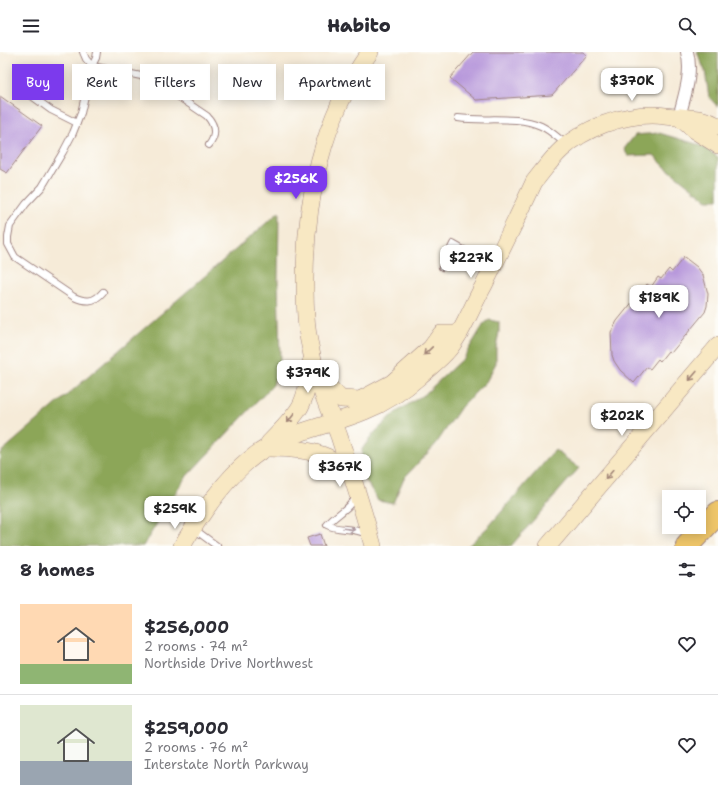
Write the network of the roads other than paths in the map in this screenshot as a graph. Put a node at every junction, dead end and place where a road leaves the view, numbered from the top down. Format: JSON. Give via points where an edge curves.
{"nodes":[{"id":1,"x":83,"y":52,"type":"edge"},
{"id":2,"x":97,"y":52,"type":"edge"},
{"id":3,"x":687,"y":52,"type":"edge"},
{"id":4,"x":364,"y":54,"type":"edge"},
{"id":5,"x":90,"y":64,"type":"edge"},
{"id":6,"x":93,"y":64,"type":"edge"},
{"id":7,"x":132,"y":74,"type":"edge"},
{"id":8,"x":37,"y":100,"type":"edge"},
{"id":9,"x":84,"y":100,"type":"edge"},
{"id":10,"x":679,"y":117,"type":"junction"},
{"id":11,"x":458,"y":118,"type":"dead end"},
{"id":12,"x":77,"y":123,"type":"junction"},
{"id":13,"x":718,"y":126,"type":"edge"},
{"id":14,"x":209,"y":145,"type":"dead end"},
{"id":15,"x":567,"y":145,"type":"junction"},
{"id":16,"x":718,"y":145,"type":"edge"},
{"id":17,"x":493,"y":266,"type":"junction"},
{"id":18,"x":442,"y":267,"type":"dead end"},
{"id":19,"x":103,"y":292,"type":"dead end"},
{"id":20,"x":459,"y":334,"type":"junction"},
{"id":21,"x":718,"y":346,"type":"edge"},
{"id":22,"x":312,"y":356,"type":"junction"},
{"id":23,"x":334,"y":422,"type":"junction"},
{"id":24,"x":264,"y":449,"type":"junction"},
{"id":25,"x":352,"y":476,"type":"junction"},
{"id":26,"x":356,"y":492,"type":"junction"},
{"id":27,"x":718,"y":513,"type":"edge"},
{"id":28,"x":193,"y":529,"type":"junction"},
{"id":29,"x":372,"y":541,"type":"edge"},
{"id":30,"x":182,"y":546,"type":"edge"},
{"id":31,"x":217,"y":546,"type":"edge"},
{"id":32,"x":548,"y":546,"type":"edge"},
{"id":33,"x":687,"y":546,"type":"edge"}],
"edges":[{"from":1,"to":5,"type":"lane"},
{"from":2,"to":6,"type":"lane"},
{"from":3,"to":10,"type":"street","via":[[688,74]]},
{"from":4,"to":22,"type":"street","via":[[334,117],[315,177],[305,252],[308,339]]},
{"from":7,"to":14,"type":"lane","via":[[151,78],[209,118],[214,137]]},
{"from":8,"to":12,"type":"lane"},
{"from":9,"to":12,"type":"lane"},
{"from":10,"to":13,"type":"street","via":[[698,118]]},
{"from":10,"to":15,"type":"street","via":[[651,115],[620,119],[590,130]]},
{"from":10,"to":16,"type":"street"},
{"from":11,"to":15,"type":"lane","via":[[532,123],[551,131]]},
{"from":12,"to":19,"type":"lane","via":[[48,176],[10,226],[8,244],[15,257],[74,297],[90,302]]},
{"from":15,"to":17,"type":"street","via":[[534,182]]},
{"from":17,"to":18,"type":"lane","via":[[453,244]]},
{"from":17,"to":20,"type":"street"},
{"from":20,"to":22,"type":"street","one_way":true,"via":[[441,334],[431,348],[392,383],[360,400],[341,399],[329,387]]},
{"from":20,"to":23,"type":"street","via":[[449,349],[405,388],[364,412]]},
{"from":21,"to":32,"type":"street","one_way":true},
{"from":22,"to":23,"type":"street"},
{"from":22,"to":24,"type":"street","one_way":true,"via":[[300,406]]},
{"from":23,"to":24,"type":"street","via":[[294,435]]},
{"from":23,"to":25,"type":"street"},
{"from":24,"to":25,"type":"street","via":[[292,449],[319,454],[328,457]]},
{"from":24,"to":28,"type":"street","via":[[229,481]]},
{"from":25,"to":26,"type":"street"},
{"from":26,"to":29,"type":"street"},
{"from":26,"to":29,"type":"lane","one_way":true,"via":[[350,506],[327,525],[333,528],[353,529]]},
{"from":27,"to":33,"type":"highway"},
{"from":28,"to":30,"type":"street"},
{"from":28,"to":31,"type":"lane"}]}
